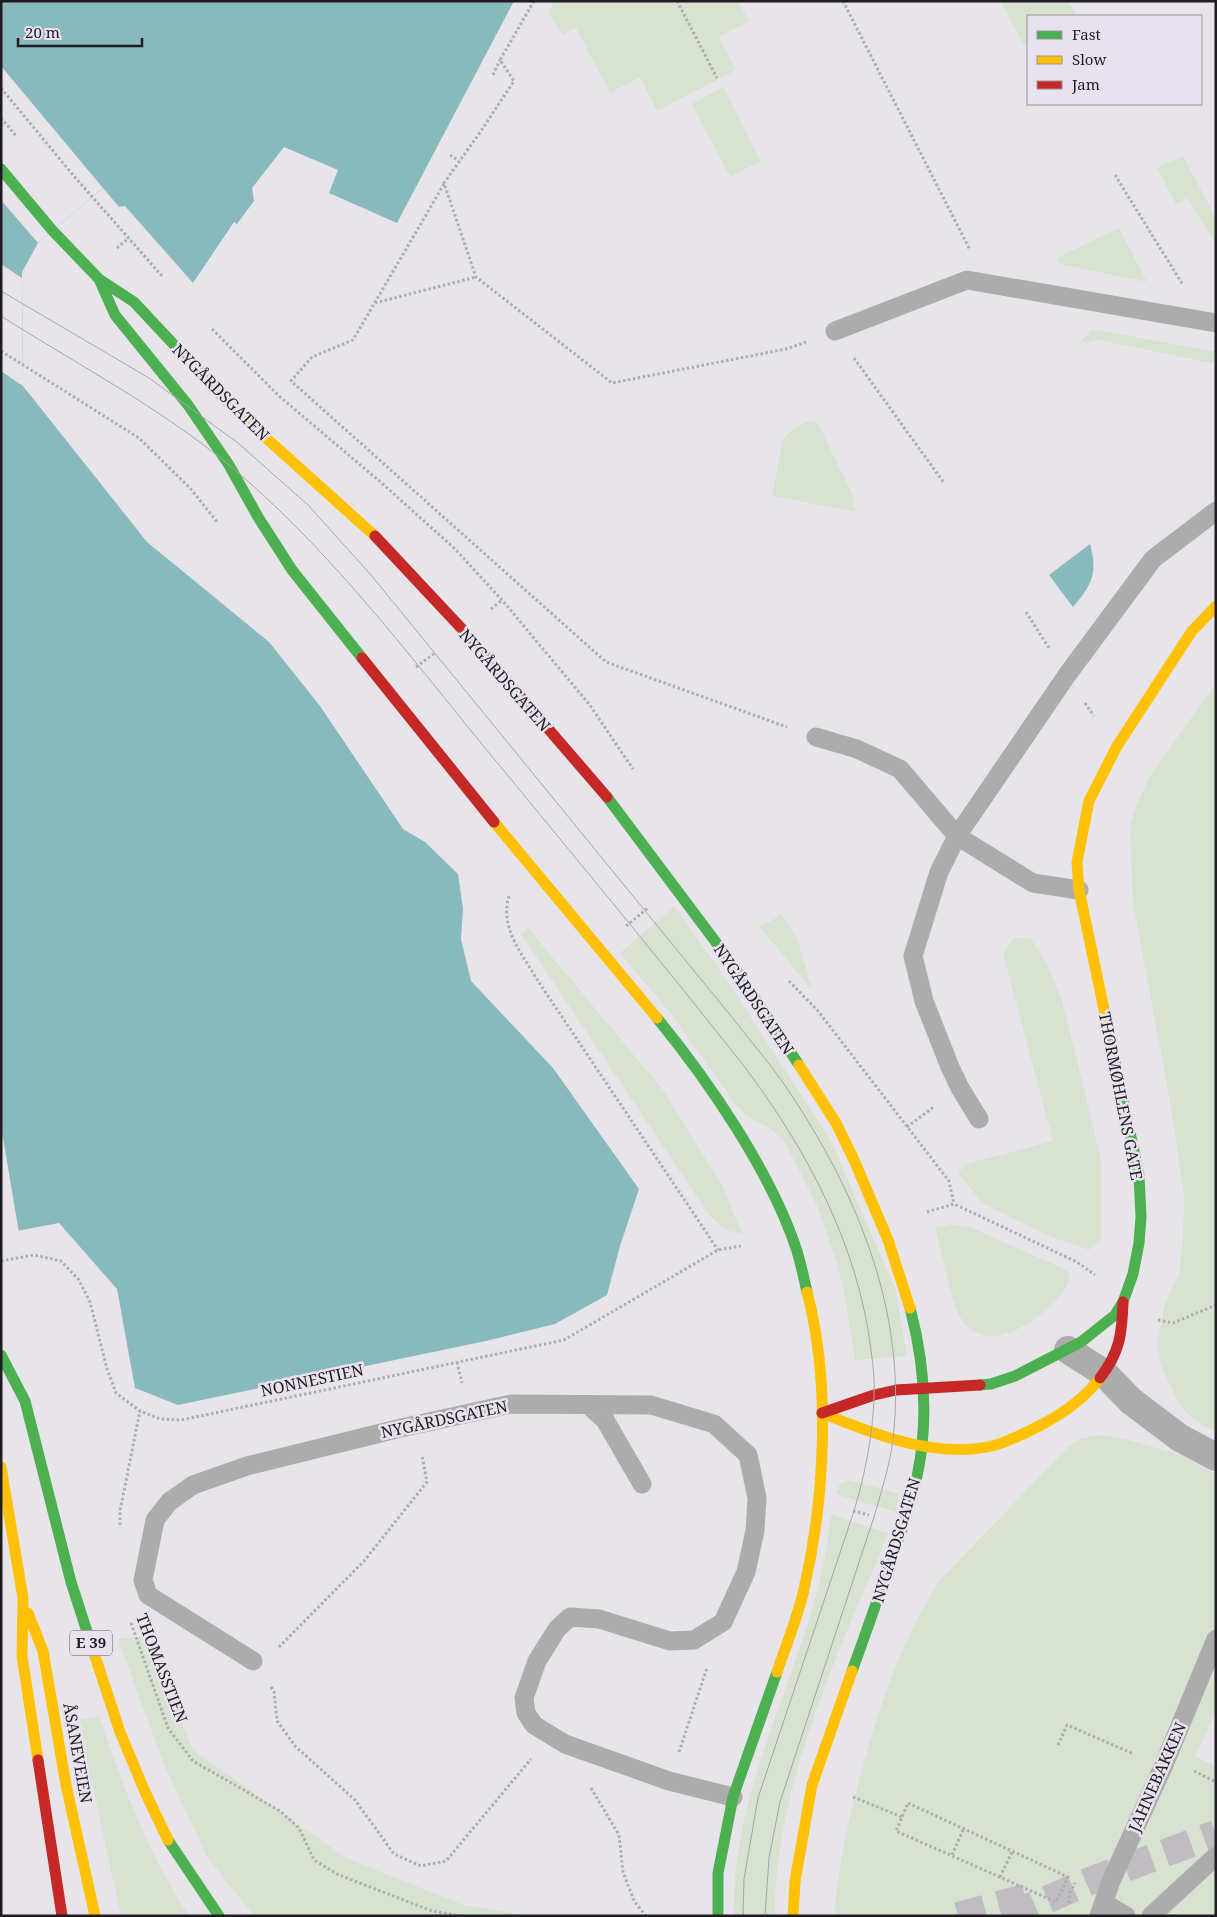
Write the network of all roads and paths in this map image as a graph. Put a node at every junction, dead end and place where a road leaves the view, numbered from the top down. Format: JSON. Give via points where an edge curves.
{"nodes":[{"id":1,"x":534,"y":1,"type":"edge"},
{"id":2,"x":677,"y":1,"type":"edge"},
{"id":3,"x":843,"y":1,"type":"edge"},
{"id":4,"x":500,"y":60,"type":"junction"},
{"id":5,"x":493,"y":75,"type":"dead end"},
{"id":6,"x":717,"y":78,"type":"dead end"},
{"id":7,"x":1,"y":88,"type":"edge"},
{"id":8,"x":450,"y":155,"type":"dead end"},
{"id":9,"x":459,"y":161,"type":"junction"},
{"id":10,"x":1,"y":169,"type":"edge"},
{"id":11,"x":1115,"y":175,"type":"dead end"},
{"id":12,"x":444,"y":183,"type":"junction"},
{"id":13,"x":129,"y":238,"type":"junction"},
{"id":14,"x":115,"y":250,"type":"dead end"},
{"id":15,"x":476,"y":277,"type":"junction"},
{"id":16,"x":99,"y":280,"type":"junction"},
{"id":17,"x":166,"y":281,"type":"dead end"},
{"id":18,"x":988,"y":284,"type":"junction"},
{"id":19,"x":375,"y":303,"type":"junction"},
{"id":20,"x":1211,"y":322,"type":"edge"},
{"id":21,"x":206,"y":323,"type":"dead end"},
{"id":22,"x":835,"y":331,"type":"junction"},
{"id":23,"x":1,"y":350,"type":"edge"},
{"id":24,"x":944,"y":483,"type":"dead end"},
{"id":25,"x":1216,"y":511,"type":"edge"},
{"id":26,"x":220,"y":526,"type":"dead end"},
{"id":27,"x":502,"y":600,"type":"junction"},
{"id":28,"x":1216,"y":606,"type":"edge"},
{"id":29,"x":491,"y":609,"type":"dead end"},
{"id":30,"x":463,"y":630,"type":"junction"},
{"id":31,"x":388,"y":690,"type":"junction"},
{"id":32,"x":816,"y":738,"type":"joint"},
{"id":33,"x":635,"y":772,"type":"dead end"},
{"id":34,"x":957,"y":836,"type":"junction"},
{"id":35,"x":512,"y":890,"type":"dead end"},
{"id":36,"x":1079,"y":890,"type":"junction"},
{"id":37,"x":651,"y":906,"type":"dead end"},
{"id":38,"x":622,"y":929,"type":"dead end"},
{"id":39,"x":782,"y":982,"type":"dead end"},
{"id":40,"x":980,"y":1119,"type":"dead end"},
{"id":41,"x":954,"y":1204,"type":"junction"},
{"id":42,"x":926,"y":1212,"type":"dead end"},
{"id":43,"x":741,"y":1246,"type":"dead end"},
{"id":44,"x":718,"y":1250,"type":"junction"},
{"id":45,"x":1,"y":1261,"type":"edge"},
{"id":46,"x":1123,"y":1302,"type":"junction"},
{"id":47,"x":1216,"y":1305,"type":"edge"},
{"id":48,"x":1068,"y":1350,"type":"junction"},
{"id":49,"x":1,"y":1355,"type":"edge"},
{"id":50,"x":1104,"y":1373,"type":"junction"},
{"id":51,"x":924,"y":1389,"type":"junction"},
{"id":52,"x":588,"y":1405,"type":"junction"},
{"id":53,"x":140,"y":1411,"type":"junction"},
{"id":54,"x":822,"y":1413,"type":"junction"},
{"id":55,"x":922,"y":1445,"type":"junction"},
{"id":56,"x":1216,"y":1457,"type":"edge"},
{"id":57,"x":1,"y":1467,"type":"edge"},
{"id":58,"x":427,"y":1482,"type":"dead end"},
{"id":59,"x":642,"y":1484,"type":"dead end"},
{"id":60,"x":846,"y":1510,"type":"dead end"},
{"id":61,"x":874,"y":1517,"type":"dead end"},
{"id":62,"x":120,"y":1530,"type":"dead end"},
{"id":63,"x":23,"y":1598,"type":"junction"},
{"id":64,"x":130,"y":1622,"type":"dead end"},
{"id":65,"x":723,"y":1622,"type":"junction"},
{"id":66,"x":1216,"y":1639,"type":"edge"},
{"id":67,"x":257,"y":1663,"type":"junction"},
{"id":68,"x":551,"y":1736,"type":"junction"},
{"id":69,"x":1058,"y":1745,"type":"dead end"},
{"id":70,"x":1163,"y":1767,"type":"junction"},
{"id":71,"x":1193,"y":1770,"type":"dead end"},
{"id":72,"x":669,"y":1781,"type":"junction"},
{"id":73,"x":1216,"y":1782,"type":"edge"},
{"id":74,"x":733,"y":1797,"type":"junction"},
{"id":75,"x":853,"y":1797,"type":"dead end"},
{"id":76,"x":902,"y":1817,"type":"junction"},
{"id":77,"x":612,"y":1822,"type":"dead end"},
{"id":78,"x":964,"y":1828,"type":"junction"},
{"id":79,"x":1013,"y":1850,"type":"junction"},
{"id":80,"x":952,"y":1855,"type":"junction"},
{"id":81,"x":1216,"y":1856,"type":"edge"},
{"id":82,"x":1000,"y":1877,"type":"junction"},
{"id":83,"x":1101,"y":1910,"type":"edge"},
{"id":84,"x":62,"y":1916,"type":"edge"},
{"id":85,"x":95,"y":1916,"type":"edge"},
{"id":86,"x":219,"y":1916,"type":"edge"},
{"id":87,"x":461,"y":1916,"type":"edge"},
{"id":88,"x":646,"y":1916,"type":"edge"},
{"id":89,"x":718,"y":1916,"type":"edge"},
{"id":90,"x":793,"y":1916,"type":"edge"},
{"id":91,"x":1126,"y":1916,"type":"edge"},
{"id":92,"x":1151,"y":1916,"type":"edge"}],
"edges":[{"from":1,"to":4,"type":"path"},
{"from":2,"to":6,"type":"path"},
{"from":3,"to":18,"type":"path"},
{"from":4,"to":5,"type":"path"},
{"from":4,"to":9,"type":"path","via":[[514,82]]},
{"from":7,"to":13,"type":"path"},
{"from":8,"to":9,"type":"path"},
{"from":9,"to":12,"type":"path"},
{"from":10,"to":16,"type":"main road","name":"NYGÅRDSGATEN"},
{"from":11,"to":20,"type":"path"},
{"from":12,"to":15,"type":"path"},
{"from":12,"to":19,"type":"path"},
{"from":13,"to":14,"type":"path"},
{"from":13,"to":17,"type":"path"},
{"from":15,"to":19,"type":"path"},
{"from":15,"to":22,"type":"path","via":[[612,383],[786,349]]},
{"from":16,"to":30,"type":"main road","name":"NYGÅRDSGATEN","via":[[134,302],[236,411],[369,530]]},
{"from":16,"to":31,"type":"main road","name":"NYGÅRDSGATEN","via":[[115,315],[188,405],[229,465],[292,570]]},
{"from":18,"to":20,"type":"lane"},
{"from":18,"to":22,"type":"lane","via":[[967,280]]},
{"from":19,"to":32,"type":"path","via":[[353,340],[312,357],[291,381],[606,662]]},
{"from":21,"to":27,"type":"path","via":[[279,396],[454,548]]},
{"from":22,"to":24,"type":"path"},
{"from":23,"to":26,"type":"path","via":[[139,438],[190,488]]},
{"from":25,"to":34,"type":"lane","via":[[1153,559],[1066,675]]},
{"from":27,"to":29,"type":"path"},
{"from":27,"to":33,"type":"path","via":[[589,704]]},
{"from":28,"to":36,"type":"main road","name":"THORMØHLENS GATE","via":[[1192,631],[1117,746],[1089,801],[1077,862]]},
{"from":30,"to":31,"type":"path"},
{"from":30,"to":51,"type":"main road","name":"NYGÅRDSGATEN","via":[[616,808],[733,966],[836,1123],[888,1240],[904,1286],[920,1352]]},
{"from":31,"to":54,"type":"main road","name":"NYGÅRDSGATEN","via":[[663,1026],[710,1088],[752,1155],[775,1198],[796,1251],[810,1302],[819,1360]]},
{"from":32,"to":34,"type":"lane","via":[[857,749],[900,769]]},
{"from":34,"to":36,"type":"lane","via":[[1033,883]]},
{"from":34,"to":40,"type":"lane","via":[[939,872],[913,956],[924,1001],[950,1068]]},
{"from":35,"to":44,"type":"path","via":[[506,916],[511,936]]},
{"from":36,"to":46,"type":"main road","name":"THORMØHLENS GATE","via":[[1140,1175],[1139,1243]]},
{"from":37,"to":38,"type":"path"},
{"from":39,"to":41,"type":"path","via":[[788,980],[818,1011],[949,1181]]},
{"from":41,"to":42,"type":"path"},
{"from":41,"to":46,"type":"path","via":[[1077,1262],[1096,1275]]},
{"from":43,"to":44,"type":"path"},
{"from":44,"to":53,"type":"path","name":"NONNESTIEN","via":[[564,1340],[181,1420],[160,1419]]},
{"from":45,"to":53,"type":"path","name":"NONNESTIEN","via":[[34,1255],[61,1261],[78,1280],[90,1302],[116,1393]]},
{"from":46,"to":47,"type":"path","via":[[1155,1319],[1173,1323]]},
{"from":46,"to":48,"type":"main road","name":"THORMØHLENS GATE","via":[[1102,1327]]},
{"from":46,"to":50,"type":"main road","name":"THORMØHLENS GATE","via":[[1122,1331],[1116,1353]]},
{"from":48,"to":50,"type":"street"},
{"from":48,"to":51,"type":"main road","name":"THORMØHLENS GATE","via":[[991,1384]]},
{"from":49,"to":86,"type":"main road","number":"E 39","via":[[25,1401],[71,1582],[120,1732],[172,1847]]},
{"from":50,"to":55,"type":"main road","name":"THORMØHLENS GATE","via":[[1086,1396],[1028,1431],[998,1444],[977,1448]]},
{"from":50,"to":56,"type":"street","via":[[1131,1401],[1180,1438]]},
{"from":51,"to":54,"type":"main road","name":"THORMØHLENS GATE","via":[[874,1395]]},
{"from":51,"to":55,"type":"main road","name":"NYGÅRDSGATEN"},
{"from":52,"to":59,"type":"lane","via":[[605,1420]]},
{"from":52,"to":65,"type":"lane","name":"NYGÅRDSGATEN","via":[[651,1405],[714,1424],[748,1455],[757,1498],[755,1531],[746,1572]]},
{"from":52,"to":67,"type":"lane","name":"NYGÅRDSGATEN","via":[[512,1404],[401,1428],[247,1466],[193,1485],[169,1502],[155,1520],[143,1580],[148,1595]]},
{"from":53,"to":62,"type":"path","via":[[120,1511]]},
{"from":54,"to":55,"type":"main road","name":"THORMØHLENS GATE","via":[[893,1440]]},
{"from":54,"to":74,"type":"main road","name":"NYGÅRDSGATEN","via":[[819,1504],[804,1590]]},
{"from":55,"to":90,"type":"main road","name":"NYGÅRDSGATEN","via":[[904,1525],[812,1785],[795,1881]]},
{"from":57,"to":63,"type":"main road"},
{"from":58,"to":67,"type":"path","via":[[364,1561]]},
{"from":60,"to":61,"type":"path"},
{"from":63,"to":84,"type":"main road","via":[[22,1656]]},
{"from":63,"to":85,"type":"main road","name":"ÅSANEVEIEN","via":[[42,1651],[66,1784]]},
{"from":64,"to":87,"type":"path","name":"THOMASSTIEN","via":[[168,1728],[193,1761],[280,1811],[299,1828],[314,1860],[339,1876],[432,1910]]},
{"from":65,"to":68,"type":"lane","via":[[694,1640],[670,1641],[599,1619],[570,1617],[557,1629],[537,1661],[524,1698],[526,1713],[534,1724]]},
{"from":65,"to":72,"type":"path"},
{"from":66,"to":70,"type":"lane","name":"JAHNEBAKKEN"},
{"from":67,"to":68,"type":"path","via":[[274,1691],[277,1721],[296,1747],[355,1800],[394,1854],[421,1866],[446,1860]]},
{"from":68,"to":72,"type":"lane"},
{"from":69,"to":70,"type":"path","via":[[1067,1725]]},
{"from":70,"to":83,"type":"lane","name":"JAHNEBAKKEN"},
{"from":71,"to":73,"type":"path"},
{"from":72,"to":74,"type":"lane"},
{"from":74,"to":89,"type":"main road","name":"NYGÅRDSGATEN","via":[[718,1873]]},
{"from":75,"to":76,"type":"path"},
{"from":76,"to":78,"type":"path","via":[[908,1803]]},
{"from":76,"to":80,"type":"path","via":[[896,1831]]},
{"from":77,"to":88,"type":"path","via":[[618,1835],[623,1872],[634,1901]]},
{"from":78,"to":79,"type":"path"},
{"from":78,"to":80,"type":"path"},
{"from":79,"to":82,"type":"path"},
{"from":79,"to":82,"type":"path","via":[[1068,1877],[1056,1902]]},
{"from":80,"to":82,"type":"path"},
{"from":81,"to":92,"type":"lane"},
{"from":83,"to":91,"type":"lane"}]}
